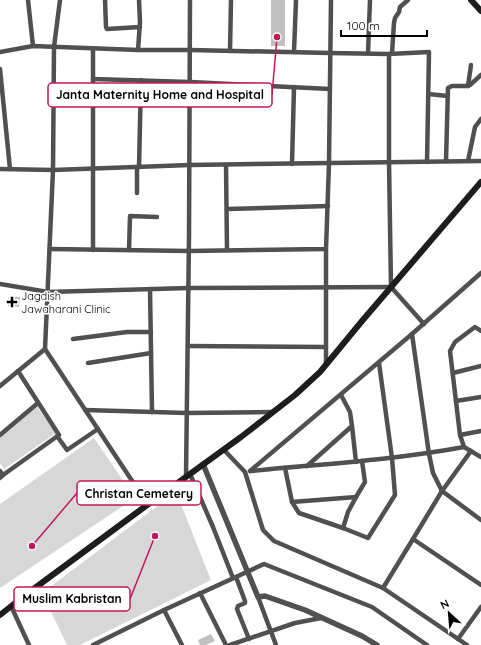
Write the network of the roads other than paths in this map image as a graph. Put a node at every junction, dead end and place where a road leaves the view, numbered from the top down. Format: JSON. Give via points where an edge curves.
{"nodes":[{"id":1,"x":28,"y":0,"type":"edge"},
{"id":2,"x":60,"y":0,"type":"edge"},
{"id":3,"x":104,"y":0,"type":"edge"},
{"id":4,"x":139,"y":0,"type":"edge"},
{"id":5,"x":190,"y":0,"type":"edge"},
{"id":6,"x":231,"y":0,"type":"edge"},
{"id":7,"x":296,"y":0,"type":"edge"},
{"id":8,"x":331,"y":0,"type":"edge"},
{"id":9,"x":370,"y":0,"type":"edge"},
{"id":10,"x":408,"y":0,"type":"edge"},
{"id":11,"x":471,"y":0,"type":"edge"},
{"id":12,"x":481,"y":11,"type":"edge"},
{"id":13,"x":140,"y":27,"type":"junction"},
{"id":14,"x":33,"y":46,"type":"junction"},
{"id":15,"x":54,"y":47,"type":"junction"},
{"id":16,"x":93,"y":49,"type":"junction"},
{"id":17,"x":138,"y":50,"type":"junction"},
{"id":18,"x":190,"y":50,"type":"junction"},
{"id":19,"x":230,"y":51,"type":"junction"},
{"id":20,"x":0,"y":52,"type":"edge"},
{"id":21,"x":294,"y":52,"type":"junction"},
{"id":22,"x":330,"y":53,"type":"junction"},
{"id":23,"x":368,"y":53,"type":"junction"},
{"id":24,"x":391,"y":54,"type":"junction"},
{"id":25,"x":471,"y":65,"type":"dead end"},
{"id":26,"x":0,"y":69,"type":"edge"},
{"id":27,"x":481,"y":75,"type":"edge"},
{"id":28,"x":93,"y":79,"type":"junction"},
{"id":29,"x":141,"y":80,"type":"junction"},
{"id":30,"x":190,"y":82,"type":"junction"},
{"id":31,"x":468,"y":86,"type":"junction"},
{"id":32,"x":294,"y":87,"type":"junction"},
{"id":33,"x":330,"y":89,"type":"junction"},
{"id":34,"x":428,"y":94,"type":"junction"},
{"id":35,"x":448,"y":96,"type":"junction"},
{"id":36,"x":481,"y":119,"type":"edge"},
{"id":37,"x":446,"y":161,"type":"junction"},
{"id":38,"x":468,"y":161,"type":"junction"},
{"id":39,"x":481,"y":161,"type":"edge"},
{"id":40,"x":389,"y":162,"type":"junction"},
{"id":41,"x":427,"y":162,"type":"junction"},
{"id":42,"x":329,"y":163,"type":"junction"},
{"id":43,"x":292,"y":164,"type":"junction"},
{"id":44,"x":226,"y":165,"type":"junction"},
{"id":45,"x":190,"y":166,"type":"junction"},
{"id":46,"x":138,"y":167,"type":"junction"},
{"id":47,"x":94,"y":168,"type":"junction"},
{"id":48,"x":0,"y":169,"type":"edge"},
{"id":49,"x":10,"y":169,"type":"junction"},
{"id":50,"x":53,"y":170,"type":"junction"},
{"id":51,"x":481,"y":182,"type":"edge"},
{"id":52,"x":137,"y":194,"type":"dead end"},
{"id":53,"x":328,"y":206,"type":"junction"},
{"id":54,"x":227,"y":209,"type":"junction"},
{"id":55,"x":157,"y":217,"type":"dead end"},
{"id":56,"x":50,"y":249,"type":"junction"},
{"id":57,"x":326,"y":249,"type":"junction"},
{"id":58,"x":93,"y":250,"type":"junction"},
{"id":59,"x":129,"y":250,"type":"junction"},
{"id":60,"x":227,"y":250,"type":"junction"},
{"id":61,"x":189,"y":251,"type":"junction"},
{"id":62,"x":481,"y":273,"type":"edge"},
{"id":63,"x":0,"y":284,"type":"edge"},
{"id":64,"x":391,"y":287,"type":"junction"},
{"id":65,"x":189,"y":288,"type":"junction"},
{"id":66,"x":326,"y":288,"type":"junction"},
{"id":67,"x":150,"y":289,"type":"junction"},
{"id":68,"x":48,"y":292,"type":"junction"},
{"id":69,"x":424,"y":324,"type":"junction"},
{"id":70,"x":481,"y":331,"type":"edge"},
{"id":71,"x":151,"y":332,"type":"junction"},
{"id":72,"x":412,"y":334,"type":"junction"},
{"id":73,"x":73,"y":339,"type":"dead end"},
{"id":74,"x":188,"y":346,"type":"junction"},
{"id":75,"x":326,"y":347,"type":"junction"},
{"id":76,"x":45,"y":349,"type":"junction"},
{"id":77,"x":151,"y":353,"type":"junction"},
{"id":78,"x":88,"y":363,"type":"dead end"},
{"id":79,"x":379,"y":363,"type":"junction"},
{"id":80,"x":326,"y":364,"type":"junction"},
{"id":81,"x":481,"y":366,"type":"edge"},
{"id":82,"x":18,"y":371,"type":"junction"},
{"id":83,"x":453,"y":372,"type":"junction"},
{"id":84,"x":0,"y":386,"type":"edge"},
{"id":85,"x":341,"y":395,"type":"junction"},
{"id":86,"x":481,"y":397,"type":"edge"},
{"id":87,"x":456,"y":401,"type":"junction"},
{"id":88,"x":38,"y":403,"type":"junction"},
{"id":89,"x":85,"y":410,"type":"junction"},
{"id":90,"x":152,"y":412,"type":"junction"},
{"id":91,"x":273,"y":412,"type":"junction"},
{"id":92,"x":187,"y":413,"type":"junction"},
{"id":93,"x":352,"y":426,"type":"junction"},
{"id":94,"x":98,"y":429,"type":"junction"},
{"id":95,"x":481,"y":432,"type":"edge"},
{"id":96,"x":0,"y":435,"type":"edge"},
{"id":97,"x":460,"y":435,"type":"junction"},
{"id":98,"x":57,"y":436,"type":"junction"},
{"id":99,"x":464,"y":447,"type":"junction"},
{"id":100,"x":224,"y":450,"type":"junction"},
{"id":101,"x":471,"y":451,"type":"junction"},
{"id":102,"x":429,"y":454,"type":"junction"},
{"id":103,"x":481,"y":457,"type":"edge"},
{"id":104,"x":392,"y":458,"type":"junction"},
{"id":105,"x":362,"y":461,"type":"junction"},
{"id":106,"x":356,"y":462,"type":"junction"},
{"id":107,"x":203,"y":464,"type":"junction"},
{"id":108,"x":306,"y":466,"type":"junction"},
{"id":109,"x":285,"y":468,"type":"junction"},
{"id":110,"x":0,"y":471,"type":"edge"},
{"id":111,"x":248,"y":471,"type":"junction"},
{"id":112,"x":2,"y":476,"type":"edge"},
{"id":113,"x":188,"y":476,"type":"junction"},
{"id":114,"x":442,"y":491,"type":"junction"},
{"id":115,"x":356,"y":496,"type":"junction"},
{"id":116,"x":292,"y":502,"type":"junction"},
{"id":117,"x":148,"y":505,"type":"junction"},
{"id":118,"x":481,"y":520,"type":"edge"},
{"id":119,"x":343,"y":528,"type":"junction"},
{"id":120,"x":414,"y":539,"type":"junction"},
{"id":121,"x":248,"y":572,"type":"junction"},
{"id":122,"x":234,"y":578,"type":"junction"},
{"id":123,"x":481,"y":585,"type":"edge"},
{"id":124,"x":383,"y":588,"type":"junction"},
{"id":125,"x":200,"y":594,"type":"junction"},
{"id":126,"x":258,"y":597,"type":"junction"},
{"id":127,"x":11,"y":606,"type":"junction"},
{"id":128,"x":481,"y":607,"type":"edge"},
{"id":129,"x":164,"y":610,"type":"junction"},
{"id":130,"x":0,"y":615,"type":"edge"},
{"id":131,"x":320,"y":618,"type":"junction"},
{"id":132,"x":271,"y":631,"type":"junction"},
{"id":133,"x":249,"y":638,"type":"junction"},
{"id":134,"x":458,"y":639,"type":"junction"},
{"id":135,"x":29,"y":645,"type":"edge"},
{"id":136,"x":92,"y":645,"type":"edge"},
{"id":137,"x":182,"y":645,"type":"edge"},
{"id":138,"x":226,"y":645,"type":"edge"},
{"id":139,"x":230,"y":645,"type":"edge"},
{"id":140,"x":276,"y":645,"type":"edge"},
{"id":141,"x":377,"y":645,"type":"edge"},
{"id":142,"x":428,"y":645,"type":"edge"},
{"id":143,"x":467,"y":645,"type":"edge"}],
"edges":[{"from":1,"to":14,"type":"street"},
{"from":2,"to":15,"type":"street"},
{"from":3,"to":13,"type":"street","via":[[107,29]]},
{"from":4,"to":13,"type":"street"},
{"from":5,"to":18,"type":"street"},
{"from":6,"to":19,"type":"street"},
{"from":7,"to":21,"type":"street"},
{"from":8,"to":22,"type":"street"},
{"from":9,"to":23,"type":"street"},
{"from":10,"to":24,"type":"street","via":[[400,7],[400,12],[394,20]]},
{"from":11,"to":12,"type":"main road"},
{"from":13,"to":17,"type":"street"},
{"from":14,"to":15,"type":"street"},
{"from":14,"to":20,"type":"street"},
{"from":15,"to":16,"type":"street"},
{"from":15,"to":50,"type":"street"},
{"from":16,"to":17,"type":"street"},
{"from":16,"to":28,"type":"street"},
{"from":17,"to":18,"type":"street"},
{"from":18,"to":19,"type":"street"},
{"from":18,"to":30,"type":"street"},
{"from":19,"to":21,"type":"street"},
{"from":21,"to":22,"type":"street"},
{"from":22,"to":23,"type":"street"},
{"from":22,"to":33,"type":"street"},
{"from":23,"to":24,"type":"street"},
{"from":24,"to":34,"type":"street","via":[[429,52]]},
{"from":24,"to":40,"type":"street"},
{"from":25,"to":31,"type":"street"},
{"from":26,"to":49,"type":"street"},
{"from":27,"to":31,"type":"street"},
{"from":28,"to":29,"type":"street"},
{"from":28,"to":47,"type":"street"},
{"from":29,"to":30,"type":"street"},
{"from":29,"to":46,"type":"street"},
{"from":30,"to":32,"type":"street"},
{"from":30,"to":45,"type":"street"},
{"from":31,"to":35,"type":"street","via":[[449,87]]},
{"from":32,"to":33,"type":"street"},
{"from":32,"to":43,"type":"street"},
{"from":33,"to":42,"type":"street"},
{"from":34,"to":35,"type":"street"},
{"from":34,"to":41,"type":"street"},
{"from":35,"to":37,"type":"street"},
{"from":36,"to":38,"type":"street","via":[[475,127]]},
{"from":37,"to":38,"type":"street"},
{"from":37,"to":41,"type":"street"},
{"from":38,"to":39,"type":"street"},
{"from":40,"to":41,"type":"street"},
{"from":40,"to":42,"type":"street"},
{"from":40,"to":64,"type":"street"},
{"from":42,"to":43,"type":"street"},
{"from":42,"to":53,"type":"street"},
{"from":43,"to":44,"type":"street"},
{"from":44,"to":45,"type":"street"},
{"from":44,"to":54,"type":"street"},
{"from":45,"to":46,"type":"street"},
{"from":45,"to":61,"type":"street"},
{"from":46,"to":47,"type":"street"},
{"from":46,"to":52,"type":"street"},
{"from":47,"to":50,"type":"street"},
{"from":47,"to":58,"type":"street"},
{"from":48,"to":49,"type":"street"},
{"from":49,"to":50,"type":"street"},
{"from":50,"to":56,"type":"street"},
{"from":51,"to":64,"type":"main road"},
{"from":53,"to":54,"type":"street"},
{"from":53,"to":57,"type":"street"},
{"from":54,"to":60,"type":"street"},
{"from":55,"to":59,"type":"street","via":[[130,216]]},
{"from":56,"to":58,"type":"street"},
{"from":56,"to":68,"type":"street"},
{"from":57,"to":60,"type":"street"},
{"from":57,"to":66,"type":"street"},
{"from":58,"to":59,"type":"street"},
{"from":59,"to":61,"type":"street"},
{"from":60,"to":61,"type":"street"},
{"from":61,"to":65,"type":"street"},
{"from":62,"to":69,"type":"street"},
{"from":63,"to":68,"type":"street"},
{"from":64,"to":66,"type":"street"},
{"from":64,"to":69,"type":"street"},
{"from":64,"to":80,"type":"main road"},
{"from":65,"to":66,"type":"street"},
{"from":65,"to":67,"type":"street"},
{"from":65,"to":74,"type":"street"},
{"from":66,"to":75,"type":"street"},
{"from":67,"to":68,"type":"street"},
{"from":67,"to":71,"type":"street"},
{"from":68,"to":76,"type":"street"},
{"from":69,"to":72,"type":"street"},
{"from":70,"to":83,"type":"street","via":[[475,327],[455,342],[450,351]]},
{"from":71,"to":73,"type":"street","via":[[126,332]]},
{"from":71,"to":77,"type":"street"},
{"from":72,"to":79,"type":"street"},
{"from":72,"to":102,"type":"street"},
{"from":74,"to":75,"type":"street"},
{"from":74,"to":92,"type":"street"},
{"from":75,"to":80,"type":"street"},
{"from":76,"to":82,"type":"street"},
{"from":76,"to":89,"type":"street"},
{"from":77,"to":78,"type":"street"},
{"from":77,"to":90,"type":"street"},
{"from":79,"to":85,"type":"street"},
{"from":79,"to":104,"type":"street"},
{"from":80,"to":91,"type":"main road","via":[[295,395]]},
{"from":81,"to":83,"type":"street"},
{"from":82,"to":84,"type":"street"},
{"from":82,"to":88,"type":"street"},
{"from":83,"to":87,"type":"street"},
{"from":85,"to":93,"type":"street","via":[[350,412]]},
{"from":85,"to":111,"type":"street"},
{"from":86,"to":87,"type":"street"},
{"from":87,"to":97,"type":"street"},
{"from":88,"to":96,"type":"street"},
{"from":88,"to":98,"type":"street","via":[[59,435]]},
{"from":89,"to":90,"type":"street"},
{"from":89,"to":94,"type":"street"},
{"from":90,"to":92,"type":"street"},
{"from":91,"to":92,"type":"street"},
{"from":91,"to":100,"type":"main road"},
{"from":92,"to":113,"type":"street"},
{"from":93,"to":106,"type":"street"},
{"from":93,"to":108,"type":"street"},
{"from":94,"to":98,"type":"street","via":[[67,450]]},
{"from":94,"to":117,"type":"street"},
{"from":95,"to":97,"type":"street"},
{"from":97,"to":99,"type":"street"},
{"from":98,"to":112,"type":"street"},
{"from":99,"to":101,"type":"street"},
{"from":99,"to":102,"type":"street"},
{"from":100,"to":107,"type":"main road"},
{"from":100,"to":111,"type":"street"},
{"from":101,"to":103,"type":"street"},
{"from":101,"to":114,"type":"street"},
{"from":102,"to":104,"type":"street"},
{"from":102,"to":114,"type":"street","via":[[433,473]]},
{"from":104,"to":105,"type":"street"},
{"from":104,"to":119,"type":"street","via":[[395,495],[368,538]]},
{"from":105,"to":106,"type":"street"},
{"from":105,"to":115,"type":"street","via":[[365,482]]},
{"from":106,"to":108,"type":"street"},
{"from":107,"to":113,"type":"main road"},
{"from":107,"to":121,"type":"street"},
{"from":108,"to":109,"type":"street"},
{"from":109,"to":111,"type":"street"},
{"from":109,"to":116,"type":"street"},
{"from":110,"to":112,"type":"street"},
{"from":111,"to":124,"type":"street","via":[[263,530],[274,541]]},
{"from":113,"to":117,"type":"main road"},
{"from":113,"to":122,"type":"street"},
{"from":114,"to":118,"type":"street"},
{"from":114,"to":120,"type":"street"},
{"from":115,"to":116,"type":"street"},
{"from":115,"to":119,"type":"street"},
{"from":116,"to":119,"type":"street","via":[[299,513]]},
{"from":117,"to":127,"type":"main road"},
{"from":120,"to":123,"type":"street"},
{"from":120,"to":124,"type":"street"},
{"from":121,"to":122,"type":"street"},
{"from":121,"to":126,"type":"street"},
{"from":121,"to":142,"type":"street","via":[[264,564],[372,608]]},
{"from":122,"to":125,"type":"street"},
{"from":122,"to":133,"type":"street","via":[[245,601],[237,609]]},
{"from":124,"to":134,"type":"street"},
{"from":125,"to":129,"type":"street"},
{"from":125,"to":138,"type":"street"},
{"from":126,"to":131,"type":"street","via":[[265,596]]},
{"from":126,"to":132,"type":"street"},
{"from":127,"to":130,"type":"main road"},
{"from":127,"to":135,"type":"street"},
{"from":128,"to":134,"type":"street"},
{"from":129,"to":136,"type":"street"},
{"from":129,"to":137,"type":"street"},
{"from":131,"to":132,"type":"street"},
{"from":131,"to":141,"type":"street"},
{"from":132,"to":133,"type":"street"},
{"from":132,"to":140,"type":"street"},
{"from":133,"to":139,"type":"street"},
{"from":134,"to":143,"type":"street"}]}
